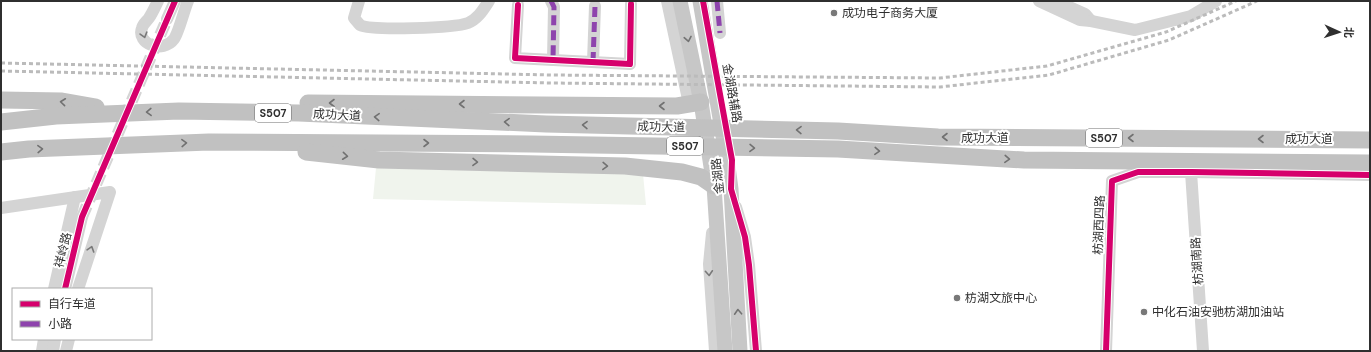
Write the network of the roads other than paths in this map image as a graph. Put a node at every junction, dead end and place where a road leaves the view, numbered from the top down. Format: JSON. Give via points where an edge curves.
{"nodes":[{"id":1,"x":158,"y":1,"type":"edge"},
{"id":2,"x":175,"y":1,"type":"edge"},
{"id":3,"x":188,"y":1,"type":"edge"},
{"id":4,"x":359,"y":1,"type":"edge"},
{"id":5,"x":489,"y":1,"type":"edge"},
{"id":6,"x":551,"y":1,"type":"edge"},
{"id":7,"x":667,"y":1,"type":"edge"},
{"id":8,"x":680,"y":1,"type":"edge"},
{"id":9,"x":700,"y":1,"type":"edge"},
{"id":10,"x":703,"y":1,"type":"edge"},
{"id":11,"x":717,"y":1,"type":"edge"},
{"id":12,"x":1039,"y":1,"type":"edge"},
{"id":13,"x":1056,"y":1,"type":"edge"},
{"id":14,"x":1216,"y":1,"type":"edge"},
{"id":15,"x":631,"y":4,"type":"dead end"},
{"id":16,"x":518,"y":5,"type":"dead end"},
{"id":17,"x":595,"y":6,"type":"dead end"},
{"id":18,"x":167,"y":19,"type":"tunnel mouth"},
{"id":19,"x":1085,"y":19,"type":"junction"},
{"id":20,"x":720,"y":33,"type":"dead end"},
{"id":21,"x":553,"y":60,"type":"junction"},
{"id":22,"x":593,"y":62,"type":"junction"},
{"id":23,"x":1,"y":100,"type":"edge"},
{"id":24,"x":695,"y":103,"type":"junction"},
{"id":25,"x":179,"y":111,"type":"junction"},
{"id":26,"x":130,"y":112,"type":"junction"},
{"id":27,"x":56,"y":116,"type":"junction"},
{"id":28,"x":1,"y":117,"type":"edge"},
{"id":29,"x":1,"y":122,"type":"edge"},
{"id":30,"x":1370,"y":140,"type":"edge"},
{"id":31,"x":209,"y":142,"type":"junction"},
{"id":32,"x":1,"y":152,"type":"edge"},
{"id":33,"x":1370,"y":163,"type":"edge"},
{"id":34,"x":1192,"y":172,"type":"junction"},
{"id":35,"x":1370,"y":175,"type":"edge"},
{"id":36,"x":714,"y":186,"type":"junction"},
{"id":37,"x":731,"y":189,"type":"junction"},
{"id":38,"x":75,"y":197,"type":"junction"},
{"id":39,"x":715,"y":206,"type":"junction"},
{"id":40,"x":1,"y":208,"type":"edge"},
{"id":41,"x":82,"y":217,"type":"tunnel mouth"},
{"id":42,"x":54,"y":288,"type":"edge"},
{"id":43,"x":64,"y":288,"type":"edge"},
{"id":44,"x":78,"y":288,"type":"edge"},
{"id":45,"x":44,"y":340,"type":"edge"},
{"id":46,"x":55,"y":340,"type":"edge"},
{"id":47,"x":68,"y":340,"type":"edge"},
{"id":48,"x":42,"y":351,"type":"edge"},
{"id":49,"x":53,"y":351,"type":"edge"},
{"id":50,"x":66,"y":351,"type":"edge"},
{"id":51,"x":715,"y":351,"type":"edge"},
{"id":52,"x":725,"y":351,"type":"edge"},
{"id":53,"x":740,"y":351,"type":"edge"},
{"id":54,"x":756,"y":351,"type":"edge"},
{"id":55,"x":1106,"y":351,"type":"edge"},
{"id":56,"x":1203,"y":351,"type":"edge"}],
"edges":[{"from":1,"to":3,"type":"street","one_way":true,"via":[[142,29],[142,35],[146,42],[159,47],[174,39]]},
{"from":2,"to":18,"type":"street"},
{"from":4,"to":5,"type":"street","via":[[354,18],[360,25],[376,28],[453,26],[468,23],[480,16]]},
{"from":6,"to":21,"type":"street","via":[[554,7]]},
{"from":7,"to":24,"type":"street"},
{"from":8,"to":24,"type":"main road","name":"金湖路","one_way":true},
{"from":9,"to":37,"type":"main road","name":"金湖路"},
{"from":10,"to":37,"type":"street","name":"金湖路辅路","via":[[732,160]]},
{"from":11,"to":20,"type":"street"},
{"from":12,"to":19,"type":"street"},
{"from":13,"to":19,"type":"street"},
{"from":14,"to":19,"type":"street","via":[[1191,16],[1135,30]]},
{"from":15,"to":22,"type":"street","via":[[630,64]]},
{"from":16,"to":21,"type":"street","via":[[515,58]]},
{"from":17,"to":22,"type":"street"},
{"from":21,"to":22,"type":"street"},
{"from":26,"to":23,"type":"highway","one_way":true,"via":[[62,101]]},
{"from":24,"to":25,"type":"highway","one_way":true,"via":[[677,106],[308,103]]},
{"from":24,"to":36,"type":"main road","name":"金湖路"},
{"from":25,"to":26,"type":"highway","name":"成功大道","number":"S507","one_way":true},
{"from":30,"to":25,"type":"highway","name":"成功大道","number":"S507","one_way":true,"via":[[938,137],[838,131]]},
{"from":26,"to":27,"type":"highway","name":"成功大道","number":"S507"},
{"from":27,"to":28,"type":"highway"},
{"from":27,"to":29,"type":"highway","name":"成功大道","number":"S507"},
{"from":32,"to":31,"type":"highway","name":"成功大道","number":"S507","one_way":true},
{"from":31,"to":33,"type":"highway","name":"成功大道","number":"S507","one_way":true,"via":[[838,149],[1024,160]]},
{"from":31,"to":36,"type":"highway","one_way":true,"via":[[378,160],[625,166],[682,172],[701,177]]},
{"from":34,"to":35,"type":"street"},
{"from":34,"to":55,"type":"street","name":"枋湖西四路","via":[[1138,172],[1112,181]]},
{"from":34,"to":56,"type":"street","name":"枋湖南路"},
{"from":36,"to":39,"type":"main road","name":"金湖路"},
{"from":53,"to":37,"type":"main road","name":"金湖路","one_way":true},
{"from":37,"to":54,"type":"street","name":"金湖路辅路","via":[[745,237]]},
{"from":38,"to":40,"type":"street"},
{"from":38,"to":42,"type":"street"},
{"from":44,"to":38,"type":"street","one_way":true,"via":[[110,192]]},
{"from":39,"to":51,"type":"street","one_way":true,"via":[[709,264]]},
{"from":39,"to":52,"type":"main road","name":"金湖路"},
{"from":41,"to":43,"type":"street","name":"祥岭路"},
{"from":45,"to":48,"type":"street"},
{"from":46,"to":49,"type":"street"},
{"from":47,"to":50,"type":"street"}]}
